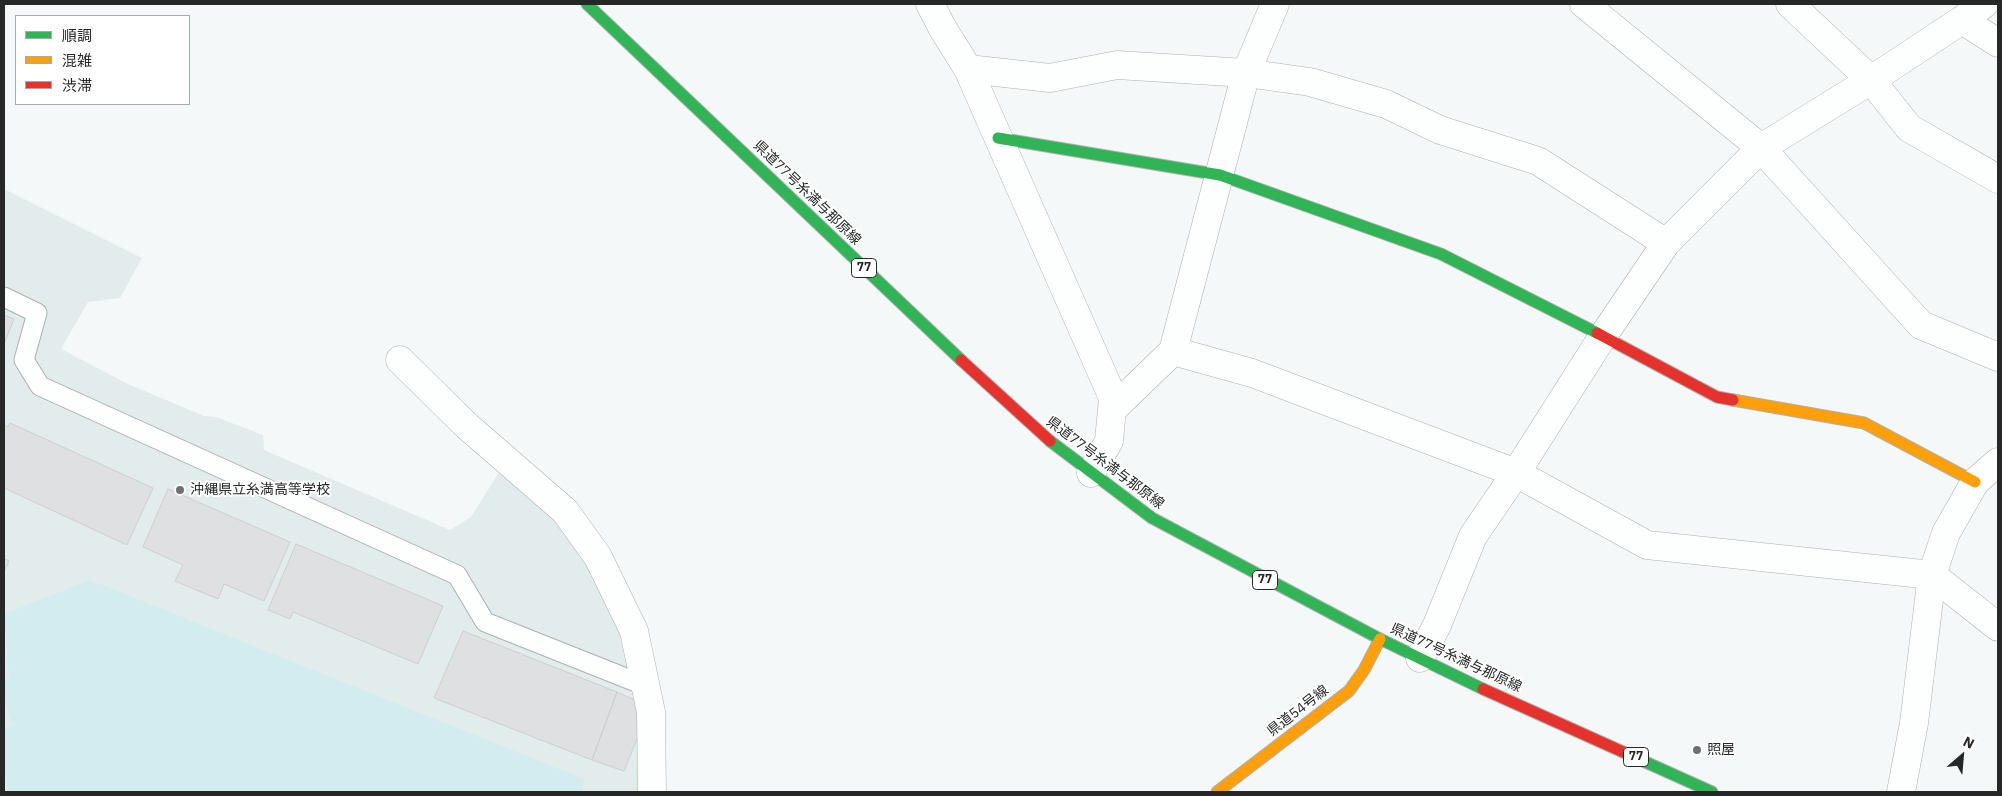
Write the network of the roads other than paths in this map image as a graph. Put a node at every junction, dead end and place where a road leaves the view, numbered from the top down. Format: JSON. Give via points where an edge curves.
{"nodes":[{"id":1,"x":587,"y":4,"type":"edge"},
{"id":2,"x":930,"y":4,"type":"edge"},
{"id":3,"x":1275,"y":4,"type":"edge"},
{"id":4,"x":1584,"y":4,"type":"edge"},
{"id":5,"x":1790,"y":4,"type":"edge"},
{"id":6,"x":1984,"y":4,"type":"edge"},
{"id":7,"x":1962,"y":20,"type":"junction"},
{"id":8,"x":1998,"y":43,"type":"edge"},
{"id":9,"x":968,"y":69,"type":"junction"},
{"id":10,"x":1246,"y":72,"type":"junction"},
{"id":11,"x":1871,"y":80,"type":"junction"},
{"id":12,"x":998,"y":138,"type":"junction"},
{"id":13,"x":1761,"y":148,"type":"junction"},
{"id":14,"x":1220,"y":175,"type":"junction"},
{"id":15,"x":1998,"y":179,"type":"edge"},
{"id":16,"x":1666,"y":243,"type":"junction"},
{"id":17,"x":4,"y":297,"type":"edge"},
{"id":18,"x":1603,"y":336,"type":"junction"},
{"id":19,"x":1173,"y":351,"type":"junction"},
{"id":20,"x":1998,"y":357,"type":"edge"},
{"id":21,"x":400,"y":360,"type":"dead end"},
{"id":22,"x":1112,"y":410,"type":"junction"},
{"id":23,"x":1998,"y":462,"type":"edge"},
{"id":24,"x":1516,"y":472,"type":"junction"},
{"id":25,"x":1091,"y":473,"type":"junction"},
{"id":26,"x":1975,"y":482,"type":"junction"},
{"id":27,"x":1932,"y":575,"type":"junction"},
{"id":28,"x":1998,"y":627,"type":"edge"},
{"id":29,"x":1380,"y":639,"type":"junction"},
{"id":30,"x":1420,"y":658,"type":"junction"},
{"id":31,"x":646,"y":686,"type":"junction"},
{"id":32,"x":652,"y":792,"type":"edge"},
{"id":33,"x":1217,"y":792,"type":"edge"},
{"id":34,"x":1712,"y":792,"type":"edge"},
{"id":35,"x":1901,"y":792,"type":"edge"}],
"edges":[{"from":1,"to":25,"type":"main road","name":"県道77号糸満与那原線","number":"77","via":[[971,370],[1035,429]]},
{"from":2,"to":9,"type":"street"},
{"from":3,"to":10,"type":"street"},
{"from":4,"to":13,"type":"street"},
{"from":5,"to":11,"type":"street"},
{"from":6,"to":7,"type":"street"},
{"from":7,"to":8,"type":"street"},
{"from":7,"to":11,"type":"street"},
{"from":9,"to":10,"type":"street","via":[[1050,78],[1117,65]]},
{"from":9,"to":12,"type":"street"},
{"from":10,"to":14,"type":"street"},
{"from":10,"to":16,"type":"street","via":[[1310,82],[1386,104],[1440,130],[1538,161]]},
{"from":11,"to":13,"type":"street"},
{"from":11,"to":15,"type":"street","via":[[1909,128]]},
{"from":12,"to":14,"type":"main road"},
{"from":12,"to":22,"type":"street","via":[[1113,398]]},
{"from":13,"to":16,"type":"street"},
{"from":13,"to":20,"type":"street","via":[[1921,324]]},
{"from":14,"to":18,"type":"main road","via":[[1441,254]]},
{"from":14,"to":19,"type":"street"},
{"from":16,"to":18,"type":"street"},
{"from":17,"to":31,"type":"lane","via":[[37,313],[24,360],[40,386],[458,575],[485,622]]},
{"from":18,"to":24,"type":"street"},
{"from":18,"to":26,"type":"main road","via":[[1717,397],[1864,423]]},
{"from":19,"to":22,"type":"street"},
{"from":19,"to":24,"type":"street","via":[[1252,373]]},
{"from":21,"to":31,"type":"street","via":[[467,426],[565,511],[598,557],[634,631]]},
{"from":22,"to":25,"type":"street","via":[[1109,441]]},
{"from":23,"to":26,"type":"street"},
{"from":24,"to":27,"type":"street","via":[[1647,545]]},
{"from":24,"to":30,"type":"street","via":[[1473,536],[1441,616]]},
{"from":25,"to":29,"type":"main road","name":"県道77号糸満与那原線","number":"77","via":[[1152,518]]},
{"from":26,"to":27,"type":"street","via":[[1946,533]]},
{"from":27,"to":28,"type":"street"},
{"from":27,"to":35,"type":"street","via":[[1914,723]]},
{"from":29,"to":30,"type":"main road","name":"県道77号糸満与那原線","number":"77"},
{"from":29,"to":33,"type":"main road","name":"県道54号線","via":[[1349,691]]},
{"from":30,"to":34,"type":"main road","name":"県道77号糸満与那原線","number":"77"},
{"from":31,"to":32,"type":"street","via":[[651,712]]}]}
